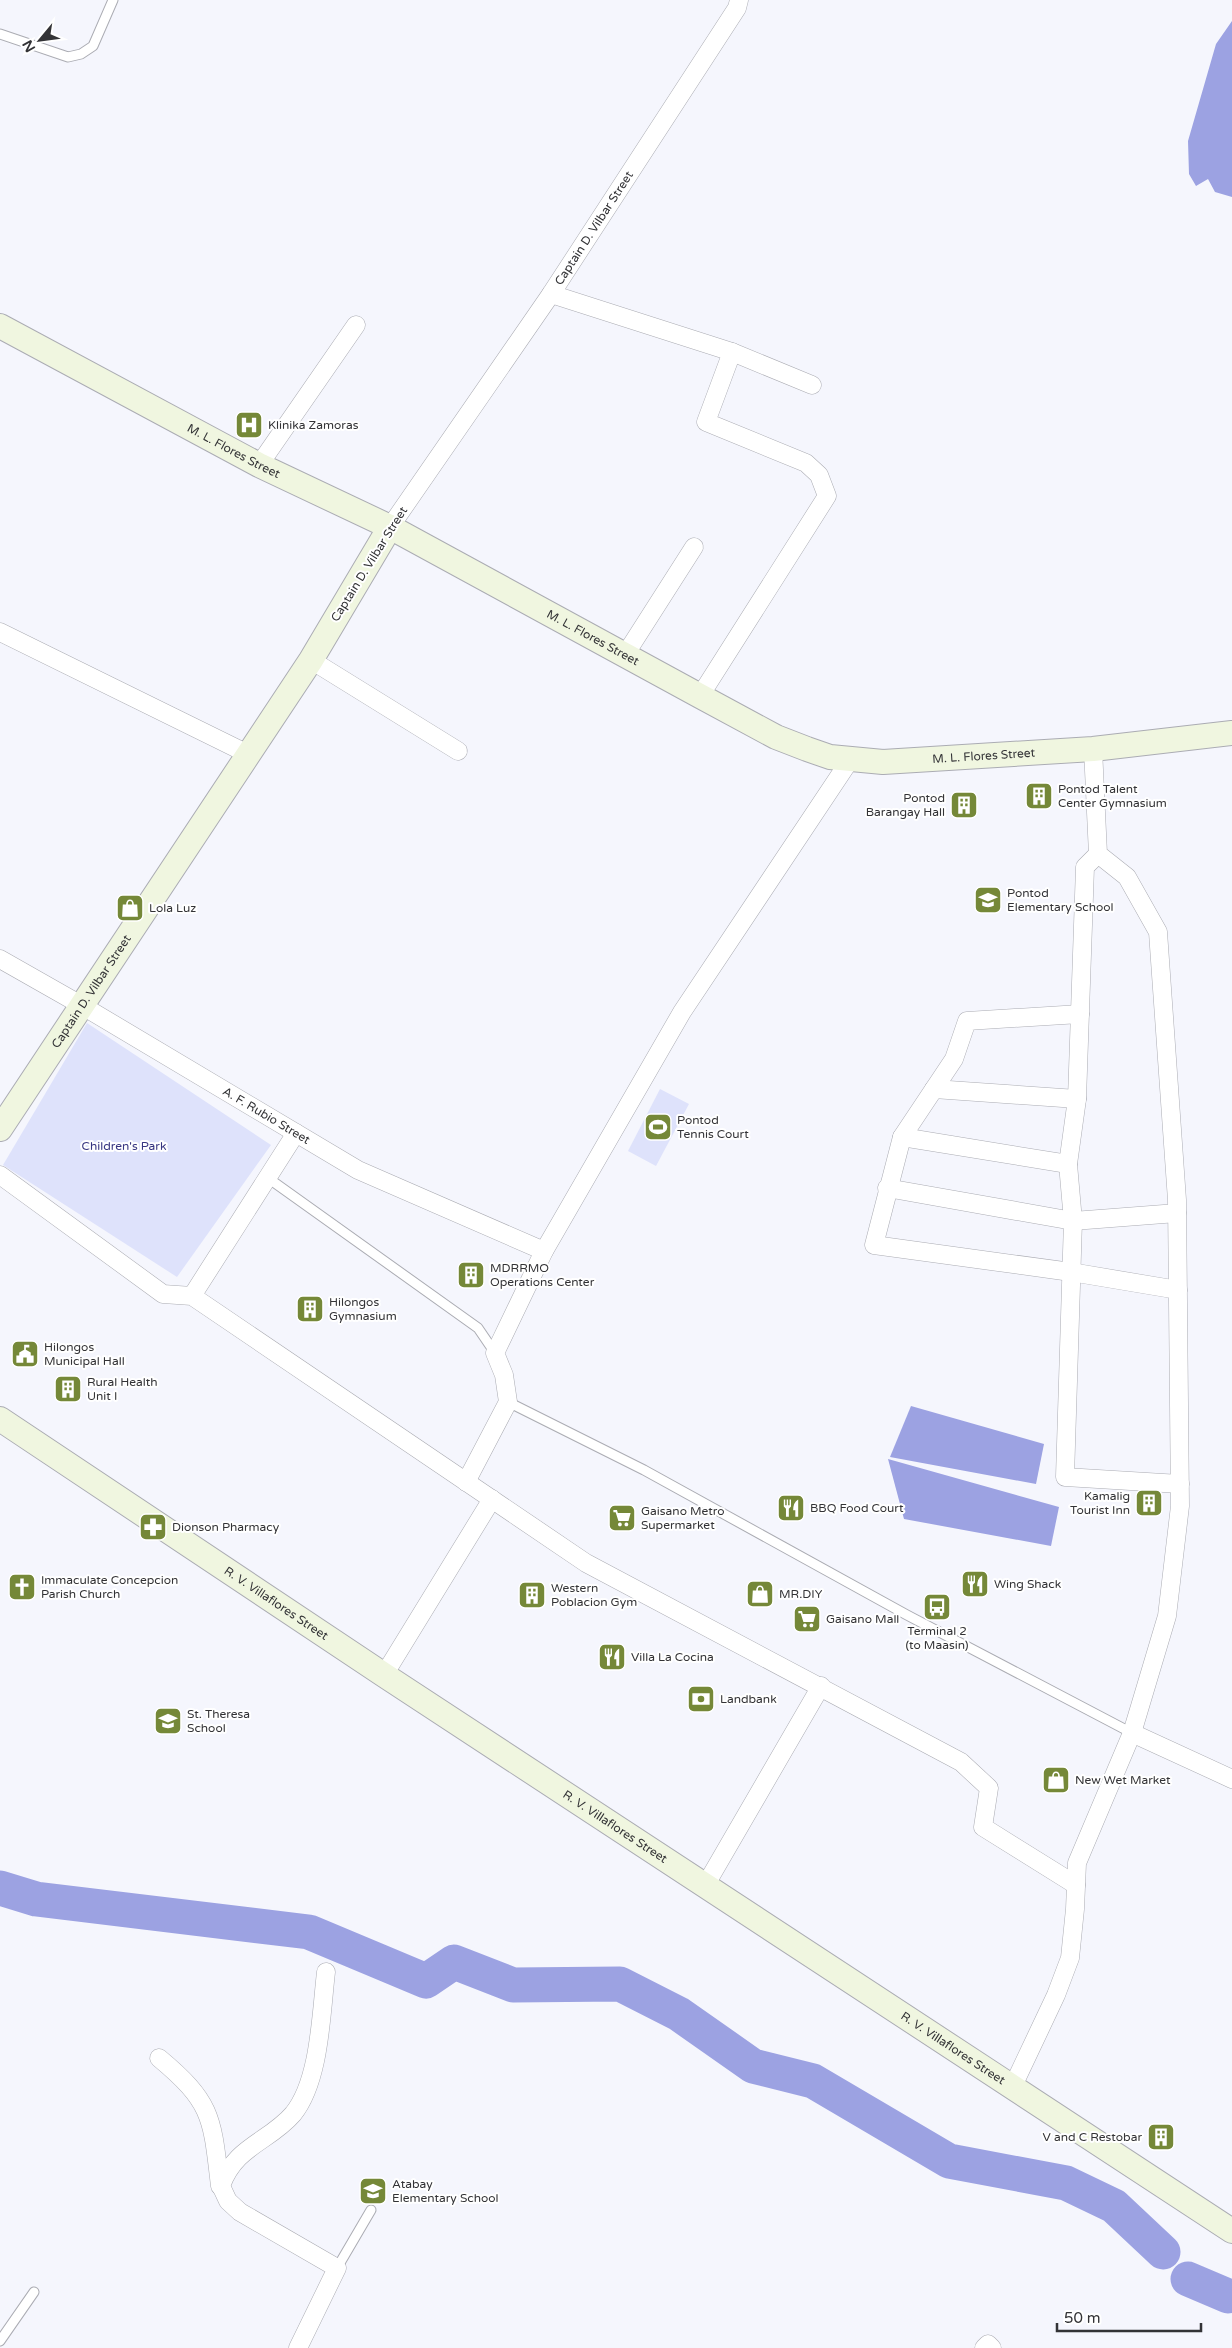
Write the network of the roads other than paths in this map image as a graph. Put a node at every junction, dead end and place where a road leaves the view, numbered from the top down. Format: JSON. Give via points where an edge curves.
{"nodes":[{"id":1,"x":113,"y":0,"type":"edge"},
{"id":2,"x":739,"y":0,"type":"edge"},
{"id":3,"x":0,"y":34,"type":"edge"},
{"id":4,"x":551,"y":294,"type":"junction"},
{"id":5,"x":356,"y":325,"type":"dead end"},
{"id":6,"x":0,"y":326,"type":"edge"},
{"id":7,"x":732,"y":352,"type":"junction"},
{"id":8,"x":812,"y":385,"type":"dead end"},
{"id":9,"x":259,"y":465,"type":"junction"},
{"id":10,"x":390,"y":527,"type":"junction"},
{"id":11,"x":694,"y":547,"type":"dead end"},
{"id":12,"x":0,"y":632,"type":"edge"},
{"id":13,"x":624,"y":655,"type":"junction"},
{"id":14,"x":310,"y":660,"type":"junction"},
{"id":15,"x":700,"y":696,"type":"junction"},
{"id":16,"x":1232,"y":733,"type":"edge"},
{"id":17,"x":1093,"y":749,"type":"junction"},
{"id":18,"x":458,"y":751,"type":"dead end"},
{"id":19,"x":248,"y":754,"type":"junction"},
{"id":20,"x":850,"y":760,"type":"junction"},
{"id":21,"x":1098,"y":854,"type":"junction"},
{"id":22,"x":0,"y":959,"type":"edge"},
{"id":23,"x":81,"y":1005,"type":"junction"},
{"id":24,"x":1080,"y":1014,"type":"junction"},
{"id":25,"x":934,"y":1089,"type":"junction"},
{"id":26,"x":1077,"y":1099,"type":"junction"},
{"id":27,"x":5,"y":1123,"type":"edge"},
{"id":28,"x":296,"y":1133,"type":"junction"},
{"id":29,"x":902,"y":1137,"type":"junction"},
{"id":30,"x":1068,"y":1164,"type":"junction"},
{"id":31,"x":0,"y":1175,"type":"edge"},
{"id":32,"x":268,"y":1178,"type":"junction"},
{"id":33,"x":887,"y":1188,"type":"junction"},
{"id":34,"x":1178,"y":1213,"type":"junction"},
{"id":35,"x":1073,"y":1221,"type":"junction"},
{"id":36,"x":544,"y":1251,"type":"junction"},
{"id":37,"x":1071,"y":1272,"type":"junction"},
{"id":38,"x":1178,"y":1290,"type":"junction"},
{"id":39,"x":192,"y":1296,"type":"junction"},
{"id":40,"x":495,"y":1353,"type":"junction"},
{"id":41,"x":508,"y":1402,"type":"junction"},
{"id":42,"x":0,"y":1419,"type":"edge"},
{"id":43,"x":466,"y":1482,"type":"junction"},
{"id":44,"x":1180,"y":1484,"type":"junction"},
{"id":45,"x":492,"y":1499,"type":"junction"},
{"id":46,"x":384,"y":1675,"type":"junction"},
{"id":47,"x":821,"y":1686,"type":"junction"},
{"id":48,"x":1132,"y":1733,"type":"junction"},
{"id":49,"x":1232,"y":1779,"type":"edge"},
{"id":50,"x":1076,"y":1885,"type":"junction"},
{"id":51,"x":705,"y":1886,"type":"junction"},
{"id":52,"x":326,"y":1972,"type":"dead end"},
{"id":53,"x":159,"y":2058,"type":"dead end"},
{"id":54,"x":1013,"y":2086,"type":"junction"},
{"id":55,"x":220,"y":2186,"type":"junction"},
{"id":56,"x":372,"y":2210,"type":"dead end"},
{"id":57,"x":1232,"y":2231,"type":"edge"},
{"id":58,"x":337,"y":2268,"type":"junction"},
{"id":59,"x":34,"y":2292,"type":"dead end"},
{"id":60,"x":0,"y":2341,"type":"edge"},
{"id":61,"x":298,"y":2348,"type":"edge"},
{"id":62,"x":984,"y":2348,"type":"edge"},
{"id":63,"x":992,"y":2348,"type":"edge"}],
"edges":[{"from":1,"to":3,"type":"lane","via":[[93,46],[81,54],[68,57]]},
{"from":2,"to":4,"type":"street","name":"Captain D. Vilbar Street","via":[[737,8]]},
{"from":4,"to":7,"type":"street"},
{"from":4,"to":10,"type":"street","name":"Captain D. Vilbar Street"},
{"from":5,"to":9,"type":"street"},
{"from":6,"to":9,"type":"street","name":"M. L. Flores Street"},
{"from":7,"to":8,"type":"street"},
{"from":7,"to":15,"type":"street","via":[[706,422],[806,463],[819,475],[827,496]]},
{"from":9,"to":10,"type":"street","name":"M. L. Flores Street"},
{"from":10,"to":13,"type":"street","name":"M. L. Flores Street"},
{"from":10,"to":14,"type":"street","name":"Captain D. Vilbar Street"},
{"from":11,"to":13,"type":"street"},
{"from":12,"to":19,"type":"street"},
{"from":13,"to":15,"type":"street","name":"M. L. Flores Street"},
{"from":14,"to":18,"type":"street"},
{"from":14,"to":19,"type":"street","name":"Captain D. Vilbar Street"},
{"from":15,"to":20,"type":"street","name":"M. L. Flores Street","via":[[776,737],[830,757]]},
{"from":16,"to":17,"type":"street","name":"M. L. Flores Street"},
{"from":17,"to":20,"type":"street","name":"M. L. Flores Street","via":[[918,761]]},
{"from":17,"to":21,"type":"street"},
{"from":19,"to":23,"type":"street","name":"Captain D. Vilbar Street"},
{"from":20,"to":36,"type":"street","via":[[682,1012]]},
{"from":21,"to":24,"type":"street","via":[[1085,867]]},
{"from":21,"to":34,"type":"street","via":[[1127,877],[1158,932]]},
{"from":22,"to":23,"type":"street","name":"A. F. Rubio Street"},
{"from":23,"to":27,"type":"street","name":"Captain D. Vilbar Street"},
{"from":23,"to":28,"type":"street","name":"A. F. Rubio Street"},
{"from":24,"to":25,"type":"street","via":[[967,1021],[954,1060]]},
{"from":24,"to":26,"type":"street"},
{"from":25,"to":26,"type":"street"},
{"from":25,"to":29,"type":"street"},
{"from":26,"to":30,"type":"street"},
{"from":28,"to":32,"type":"street"},
{"from":28,"to":36,"type":"street","name":"A. F. Rubio Street","via":[[358,1170]]},
{"from":29,"to":30,"type":"street"},
{"from":29,"to":33,"type":"street"},
{"from":30,"to":35,"type":"street"},
{"from":31,"to":39,"type":"street","via":[[162,1294]]},
{"from":32,"to":39,"type":"street"},
{"from":32,"to":40,"type":"lane","via":[[478,1328]]},
{"from":33,"to":35,"type":"street"},
{"from":33,"to":37,"type":"street","via":[[874,1244]]},
{"from":34,"to":35,"type":"street"},
{"from":34,"to":38,"type":"street"},
{"from":35,"to":37,"type":"street"},
{"from":36,"to":40,"type":"street"},
{"from":37,"to":38,"type":"street"},
{"from":37,"to":44,"type":"street","via":[[1065,1477]]},
{"from":38,"to":44,"type":"street"},
{"from":39,"to":43,"type":"street"},
{"from":40,"to":41,"type":"street","via":[[504,1375]]},
{"from":41,"to":43,"type":"street"},
{"from":41,"to":48,"type":"lane","via":[[652,1474],[907,1615]]},
{"from":42,"to":46,"type":"street","name":"R. V. Villaflores Street"},
{"from":43,"to":45,"type":"street"},
{"from":44,"to":48,"type":"street","via":[[1166,1616]]},
{"from":45,"to":46,"type":"street"},
{"from":45,"to":47,"type":"street","via":[[586,1563]]},
{"from":46,"to":51,"type":"street","name":"R. V. Villaflores Street"},
{"from":47,"to":50,"type":"street","via":[[961,1762],[988,1788],[983,1827]]},
{"from":47,"to":51,"type":"street"},
{"from":48,"to":49,"type":"street"},
{"from":48,"to":50,"type":"street","via":[[1077,1863]]},
{"from":50,"to":54,"type":"street","via":[[1070,1958]]},
{"from":51,"to":54,"type":"street","name":"R. V. Villaflores Street"},
{"from":52,"to":55,"type":"street","via":[[317,2043],[306,2090],[299,2105],[284,2122],[239,2156]]},
{"from":53,"to":55,"type":"street","via":[[184,2078],[204,2106],[211,2121]]},
{"from":54,"to":57,"type":"street","name":"R. V. Villaflores Street"},
{"from":55,"to":58,"type":"street","via":[[228,2201],[240,2212]]},
{"from":56,"to":58,"type":"lane"},
{"from":58,"to":61,"type":"street"},
{"from":59,"to":60,"type":"lane"},
{"from":62,"to":63,"type":"street","via":[[988,2344]]}]}
